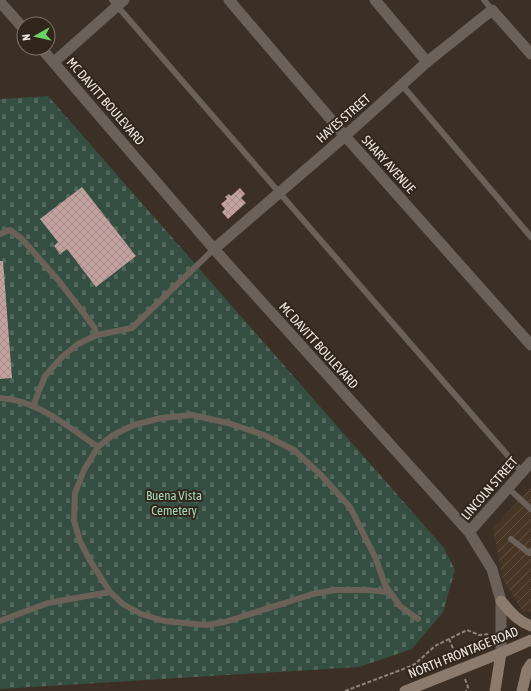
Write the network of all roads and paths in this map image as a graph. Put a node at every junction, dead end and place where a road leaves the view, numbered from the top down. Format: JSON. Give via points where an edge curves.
{"nodes":[{"id":1,"x":229,"y":0,"type":"edge"},
{"id":2,"x":375,"y":0,"type":"edge"},
{"id":3,"x":484,"y":0,"type":"edge"},
{"id":4,"x":0,"y":2,"type":"edge"},
{"id":5,"x":118,"y":2,"type":"edge"},
{"id":6,"x":492,"y":10,"type":"junction"},
{"id":7,"x":16,"y":20,"type":"edge"},
{"id":8,"x":531,"y":54,"type":"edge"},
{"id":9,"x":48,"y":56,"type":"edge"},
{"id":10,"x":54,"y":62,"type":"junction"},
{"id":11,"x":427,"y":62,"type":"junction"},
{"id":12,"x":402,"y":85,"type":"junction"},
{"id":13,"x":345,"y":136,"type":"junction"},
{"id":14,"x":279,"y":192,"type":"junction"},
{"id":15,"x":0,"y":234,"type":"edge"},
{"id":16,"x":531,"y":237,"type":"edge"},
{"id":17,"x":214,"y":249,"type":"junction"},
{"id":18,"x":97,"y":335,"type":"junction"},
{"id":19,"x":531,"y":345,"type":"edge"},
{"id":20,"x":0,"y":398,"type":"edge"},
{"id":21,"x":33,"y":406,"type":"junction"},
{"id":22,"x":98,"y":447,"type":"junction"},
{"id":23,"x":531,"y":462,"type":"edge"},
{"id":24,"x":522,"y":472,"type":"junction"},
{"id":25,"x":508,"y":488,"type":"junction"},
{"id":26,"x":531,"y":509,"type":"edge"},
{"id":27,"x":469,"y":532,"type":"junction"},
{"id":28,"x":511,"y":539,"type":"dead end"},
{"id":29,"x":531,"y":551,"type":"edge"},
{"id":30,"x":110,"y":592,"type":"junction"},
{"id":31,"x":390,"y":592,"type":"junction"},
{"id":32,"x":501,"y":601,"type":"junction"},
{"id":33,"x":418,"y":619,"type":"dead end"},
{"id":34,"x":0,"y":621,"type":"edge"},
{"id":35,"x":531,"y":626,"type":"edge"},
{"id":36,"x":479,"y":635,"type":"dead end"},
{"id":37,"x":449,"y":639,"type":"junction"},
{"id":38,"x":531,"y":640,"type":"edge"},
{"id":39,"x":454,"y":652,"type":"dead end"},
{"id":40,"x":501,"y":653,"type":"junction"},
{"id":41,"x":531,"y":664,"type":"edge"},
{"id":42,"x":466,"y":682,"type":"dead end"},
{"id":43,"x":345,"y":691,"type":"edge"},
{"id":44,"x":405,"y":691,"type":"edge"},
{"id":45,"x":466,"y":691,"type":"edge"},
{"id":46,"x":495,"y":691,"type":"edge"},
{"id":47,"x":522,"y":691,"type":"edge"}],
"edges":[{"from":1,"to":13,"type":"street","name":"SHARY AVENUE"},
{"from":2,"to":11,"type":"street"},
{"from":3,"to":6,"type":"lane"},
{"from":4,"to":7,"type":"street"},
{"from":5,"to":10,"type":"street"},
{"from":5,"to":14,"type":"lane"},
{"from":6,"to":8,"type":"street"},
{"from":6,"to":11,"type":"street","name":"HAYES STREET"},
{"from":9,"to":10,"type":"street","name":"MC DAVITT BOULEVARD"},
{"from":10,"to":17,"type":"street","name":"MC DAVITT BOULEVARD"},
{"from":11,"to":12,"type":"street","name":"HAYES STREET"},
{"from":12,"to":13,"type":"street","name":"HAYES STREET"},
{"from":12,"to":16,"type":"lane"},
{"from":13,"to":14,"type":"street","name":"HAYES STREET"},
{"from":13,"to":19,"type":"street","name":"SHARY AVENUE"},
{"from":14,"to":17,"type":"street","name":"HAYES STREET"},
{"from":14,"to":24,"type":"lane"},
{"from":15,"to":18,"type":"lane","via":[[10,230],[22,239],[59,281],[94,327]]},
{"from":17,"to":18,"type":"lane","via":[[132,328]]},
{"from":17,"to":27,"type":"street","name":"MC DAVITT BOULEVARD"},
{"from":18,"to":21,"type":"lane","via":[[78,344],[63,356],[45,376]]},
{"from":20,"to":21,"type":"lane","via":[[12,398]]},
{"from":21,"to":22,"type":"lane"},
{"from":22,"to":30,"type":"lane","via":[[84,470],[76,493],[74,521],[89,559]]},
{"from":22,"to":31,"type":"lane","via":[[113,435],[134,425],[161,418],[192,415],[264,435],[294,450],[350,507]]},
{"from":23,"to":24,"type":"street","name":"LINCOLN STREET"},
{"from":24,"to":25,"type":"street","name":"LINCOLN STREET"},
{"from":25,"to":26,"type":"lane"},
{"from":25,"to":27,"type":"street","name":"LINCOLN STREET"},
{"from":27,"to":32,"type":"street","name":"MC DAVITT BOULEVARD","via":[[492,569]]},
{"from":28,"to":29,"type":"lane","via":[[529,553]]},
{"from":30,"to":31,"type":"lane","via":[[141,614],[164,621],[206,625],[226,622],[320,592]]},
{"from":30,"to":34,"type":"lane","via":[[48,603]]},
{"from":31,"to":33,"type":"lane","via":[[400,606]]},
{"from":32,"to":35,"type":"main road","via":[[514,617]]},
{"from":32,"to":40,"type":"street","name":"MC DAVITT BOULEVARD"},
{"from":36,"to":37,"type":"path","via":[[467,630]]},
{"from":37,"to":39,"type":"path"},
{"from":37,"to":43,"type":"path","via":[[435,646],[415,664]]},
{"from":38,"to":40,"type":"main road","name":"NORTH FRONTAGE ROAD"},
{"from":40,"to":44,"type":"main road","name":"NORTH FRONTAGE ROAD"},
{"from":40,"to":46,"type":"main road","name":"MC DAVITT BOULEVARD"},
{"from":41,"to":47,"type":"main road"},
{"from":42,"to":45,"type":"path"}]}
